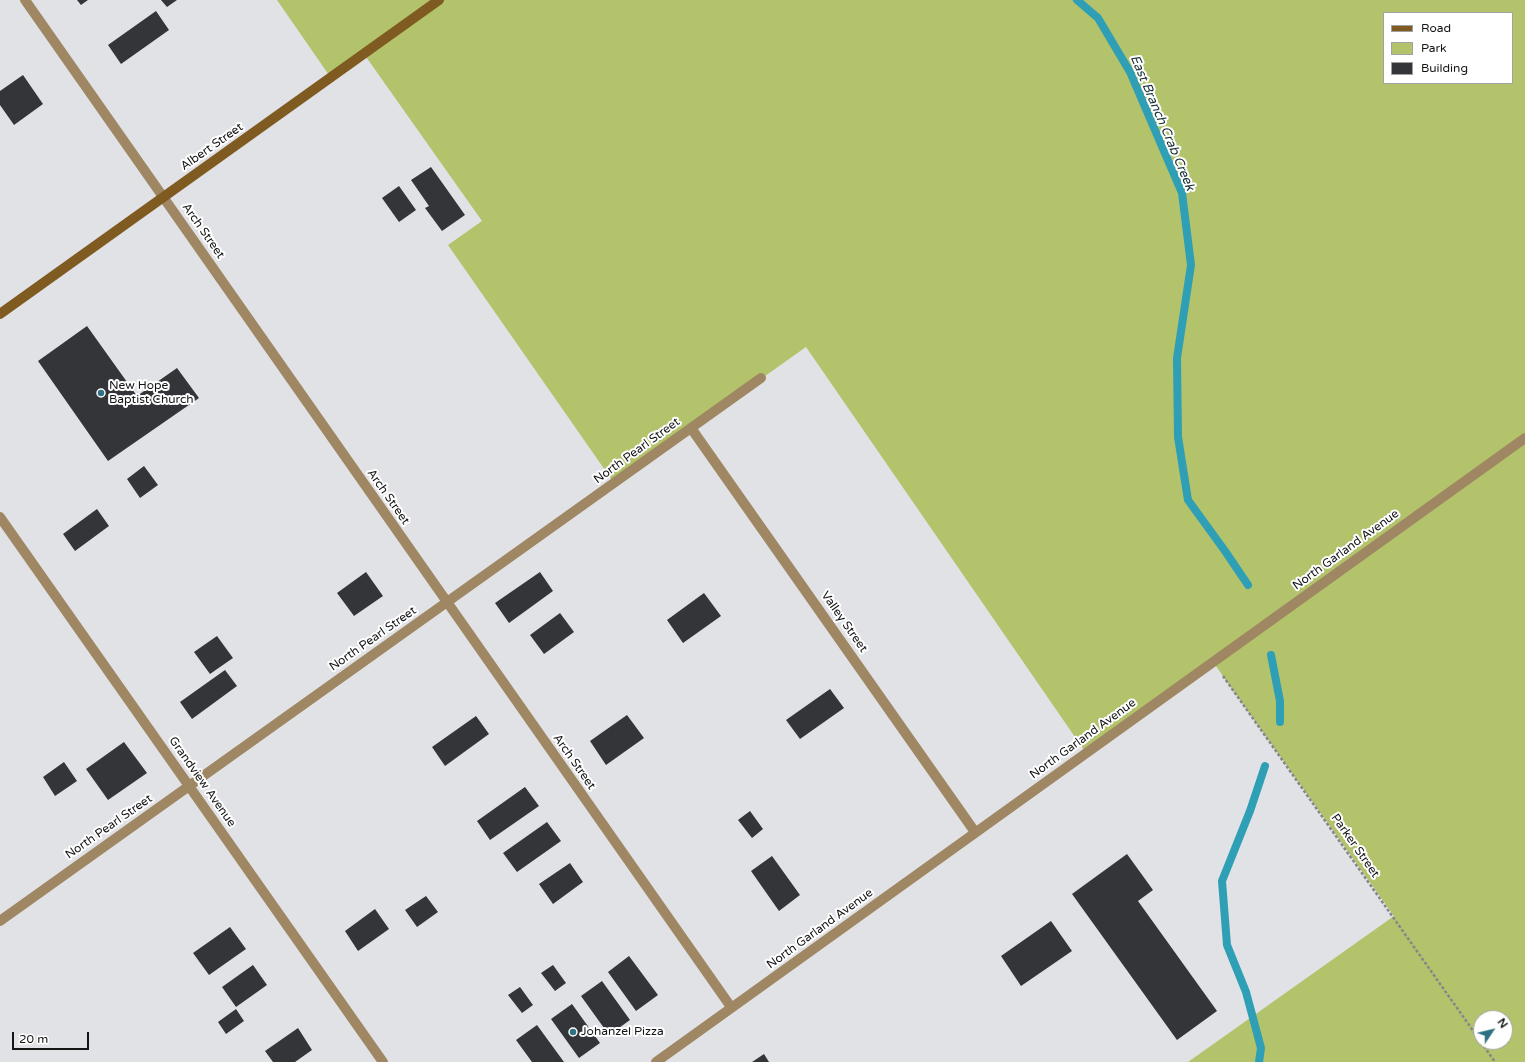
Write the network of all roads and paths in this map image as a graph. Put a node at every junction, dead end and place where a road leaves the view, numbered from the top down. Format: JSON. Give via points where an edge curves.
{"nodes":[{"id":1,"x":25,"y":0,"type":"edge"},
{"id":2,"x":439,"y":0,"type":"edge"},
{"id":3,"x":163,"y":197,"type":"junction"},
{"id":4,"x":0,"y":314,"type":"edge"},
{"id":5,"x":761,"y":378,"type":"dead end"},
{"id":6,"x":691,"y":428,"type":"junction"},
{"id":7,"x":1525,"y":438,"type":"edge"},
{"id":8,"x":0,"y":517,"type":"edge"},
{"id":9,"x":446,"y":602,"type":"junction"},
{"id":10,"x":1213,"y":662,"type":"junction"},
{"id":11,"x":189,"y":786,"type":"junction"},
{"id":12,"x":975,"y":832,"type":"junction"},
{"id":13,"x":0,"y":920,"type":"edge"},
{"id":14,"x":731,"y":1007,"type":"junction"},
{"id":15,"x":1473,"y":1031,"type":"edge"},
{"id":16,"x":1487,"y":1050,"type":"edge"},
{"id":17,"x":383,"y":1062,"type":"edge"},
{"id":18,"x":656,"y":1062,"type":"edge"},
{"id":19,"x":1495,"y":1062,"type":"edge"}],
"edges":[{"from":1,"to":3,"type":"street","name":"Arch Street"},
{"from":2,"to":3,"type":"main road","name":"Albert Street"},
{"from":3,"to":4,"type":"main road","name":"Albert Street"},
{"from":3,"to":9,"type":"street","name":"Arch Street"},
{"from":5,"to":6,"type":"street","name":"North Pearl Street"},
{"from":6,"to":9,"type":"street","name":"North Pearl Street"},
{"from":6,"to":12,"type":"street","name":"Valley Street"},
{"from":7,"to":10,"type":"street","name":"North Garland Avenue"},
{"from":8,"to":11,"type":"street","name":"Grandview Avenue"},
{"from":9,"to":11,"type":"street","name":"North Pearl Street"},
{"from":9,"to":14,"type":"street","name":"Arch Street"},
{"from":10,"to":12,"type":"street","name":"North Garland Avenue"},
{"from":10,"to":15,"type":"path","name":"Parker Street"},
{"from":11,"to":13,"type":"street","name":"North Pearl Street"},
{"from":11,"to":17,"type":"street","name":"Grandview Avenue"},
{"from":12,"to":14,"type":"street","name":"North Garland Avenue","via":[[768,983]]},
{"from":14,"to":18,"type":"street","name":"North Garland Avenue"},
{"from":16,"to":19,"type":"path","name":"Parker Street"}]}
